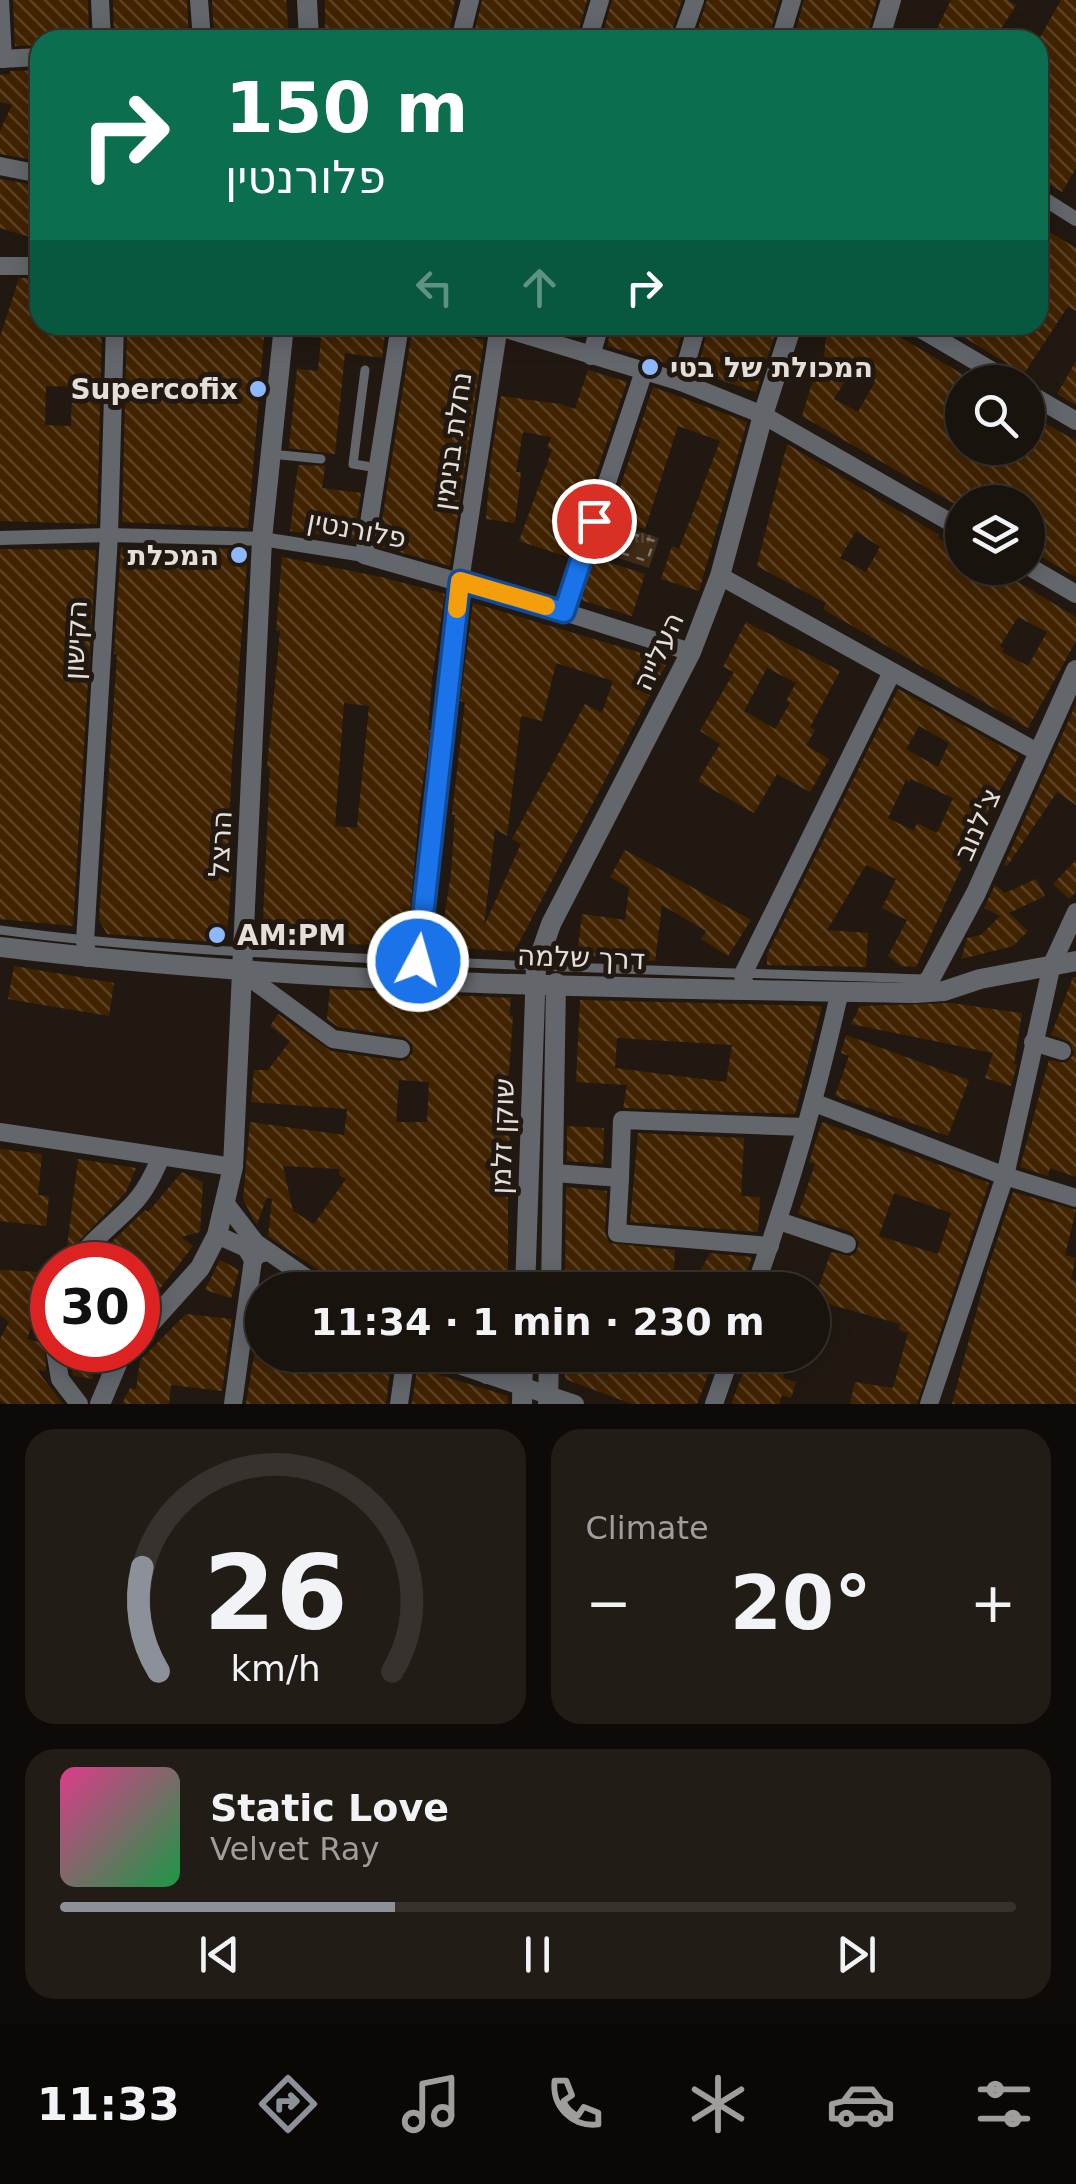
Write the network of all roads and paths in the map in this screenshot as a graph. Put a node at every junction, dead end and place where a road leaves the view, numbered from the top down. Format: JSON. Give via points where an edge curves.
{"nodes":[{"id":1,"x":0,"y":0,"type":"edge"},
{"id":2,"x":100,"y":0,"type":"edge"},
{"id":3,"x":199,"y":0,"type":"edge"},
{"id":4,"x":307,"y":0,"type":"edge"},
{"id":5,"x":470,"y":0,"type":"edge"},
{"id":6,"x":600,"y":0,"type":"edge"},
{"id":7,"x":695,"y":0,"type":"edge"},
{"id":8,"x":792,"y":0,"type":"edge"},
{"id":9,"x":891,"y":0,"type":"edge"},
{"id":10,"x":102,"y":30,"type":"edge"},
{"id":11,"x":201,"y":30,"type":"edge"},
{"id":12,"x":308,"y":30,"type":"edge"},
{"id":13,"x":462,"y":30,"type":"edge"},
{"id":14,"x":591,"y":30,"type":"edge"},
{"id":15,"x":685,"y":30,"type":"edge"},
{"id":16,"x":783,"y":30,"type":"edge"},
{"id":17,"x":882,"y":30,"type":"edge"},
{"id":18,"x":30,"y":58,"type":"edge"},
{"id":19,"x":2,"y":59,"type":"edge"},
{"id":20,"x":0,"y":166,"type":"edge"},
{"id":21,"x":30,"y":172,"type":"edge"},
{"id":22,"x":1048,"y":201,"type":"edge"},
{"id":23,"x":1076,"y":218,"type":"edge"},
{"id":24,"x":0,"y":266,"type":"edge"},
{"id":25,"x":30,"y":266,"type":"edge"},
{"id":26,"x":116,"y":335,"type":"edge"},
{"id":27,"x":283,"y":335,"type":"edge"},
{"id":28,"x":398,"y":335,"type":"edge"},
{"id":29,"x":496,"y":335,"type":"edge"},
{"id":30,"x":525,"y":335,"type":"edge"},
{"id":31,"x":597,"y":335,"type":"edge"},
{"id":32,"x":694,"y":335,"type":"edge"},
{"id":33,"x":789,"y":335,"type":"edge"},
{"id":34,"x":931,"y":335,"type":"edge"},
{"id":35,"x":591,"y":356,"type":"junction"},
{"id":36,"x":981,"y":365,"type":"edge"},
{"id":37,"x":364,"y":370,"type":"dead end"},
{"id":38,"x":644,"y":372,"type":"junction"},
{"id":39,"x":681,"y":382,"type":"junction"},
{"id":40,"x":1045,"y":403,"type":"edge"},
{"id":41,"x":763,"y":414,"type":"junction"},
{"id":42,"x":1076,"y":422,"type":"edge"},
{"id":43,"x":271,"y":454,"type":"junction"},
{"id":44,"x":321,"y":459,"type":"dead end"},
{"id":45,"x":378,"y":468,"type":"junction"},
{"id":46,"x":945,"y":519,"type":"edge"},
{"id":47,"x":602,"y":524,"type":"dead end"},
{"id":48,"x":109,"y":535,"type":"junction"},
{"id":49,"x":0,"y":538,"type":"edge"},
{"id":50,"x":262,"y":539,"type":"junction"},
{"id":51,"x":600,"y":546,"type":"dead end"},
{"id":52,"x":364,"y":555,"type":"junction"},
{"id":53,"x":720,"y":576,"type":"junction"},
{"id":54,"x":1045,"y":576,"type":"edge"},
{"id":55,"x":460,"y":581,"type":"junction"},
{"id":56,"x":1076,"y":594,"type":"edge"},
{"id":57,"x":564,"y":612,"type":"junction"},
{"id":58,"x":691,"y":652,"type":"junction"},
{"id":59,"x":1076,"y":670,"type":"edge"},
{"id":60,"x":892,"y":672,"type":"junction"},
{"id":61,"x":1038,"y":754,"type":"junction"},
{"id":62,"x":1076,"y":912,"type":"edge"},
{"id":63,"x":0,"y":930,"type":"edge"},
{"id":64,"x":0,"y":947,"type":"edge"},
{"id":65,"x":86,"y":950,"type":"junction"},
{"id":66,"x":242,"y":962,"type":"junction"},
{"id":67,"x":1076,"y":962,"type":"edge"},
{"id":68,"x":1052,"y":964,"type":"junction"},
{"id":69,"x":414,"y":971,"type":"junction"},
{"id":70,"x":535,"y":975,"type":"junction"},
{"id":71,"x":744,"y":981,"type":"junction"},
{"id":72,"x":556,"y":984,"type":"junction"},
{"id":73,"x":923,"y":986,"type":"junction"},
{"id":74,"x":844,"y":992,"type":"junction"},
{"id":75,"x":1033,"y":1042,"type":"junction"},
{"id":76,"x":401,"y":1050,"type":"dead end"},
{"id":77,"x":1062,"y":1051,"type":"dead end"},
{"id":78,"x":815,"y":1103,"type":"junction"},
{"id":79,"x":804,"y":1127,"type":"junction"},
{"id":80,"x":0,"y":1132,"type":"edge"},
{"id":81,"x":161,"y":1157,"type":"junction"},
{"id":82,"x":233,"y":1167,"type":"junction"},
{"id":83,"x":554,"y":1173,"type":"junction"},
{"id":84,"x":1005,"y":1176,"type":"junction"},
{"id":85,"x":620,"y":1178,"type":"junction"},
{"id":86,"x":1076,"y":1198,"type":"edge"},
{"id":87,"x":226,"y":1204,"type":"junction"},
{"id":88,"x":779,"y":1221,"type":"junction"},
{"id":89,"x":217,"y":1235,"type":"junction"},
{"id":90,"x":91,"y":1242,"type":"edge"},
{"id":91,"x":847,"y":1244,"type":"dead end"},
{"id":92,"x":770,"y":1246,"type":"junction"},
{"id":93,"x":262,"y":1256,"type":"junction"},
{"id":94,"x":291,"y":1272,"type":"edge"},
{"id":95,"x":526,"y":1272,"type":"edge"},
{"id":96,"x":551,"y":1272,"type":"edge"},
{"id":97,"x":761,"y":1272,"type":"edge"},
{"id":98,"x":160,"y":1313,"type":"edge"},
{"id":99,"x":59,"y":1372,"type":"edge"},
{"id":100,"x":113,"y":1372,"type":"edge"},
{"id":101,"x":404,"y":1372,"type":"edge"},
{"id":102,"x":482,"y":1372,"type":"edge"},
{"id":103,"x":492,"y":1372,"type":"edge"},
{"id":104,"x":549,"y":1372,"type":"edge"},
{"id":105,"x":726,"y":1372,"type":"edge"},
{"id":106,"x":486,"y":1374,"type":"junction"},
{"id":107,"x":522,"y":1395,"type":"edge"},
{"id":108,"x":548,"y":1400,"type":"edge"},
{"id":109,"x":80,"y":1404,"type":"edge"},
{"id":110,"x":100,"y":1404,"type":"edge"},
{"id":111,"x":233,"y":1404,"type":"edge"},
{"id":112,"x":399,"y":1404,"type":"edge"},
{"id":113,"x":575,"y":1404,"type":"edge"},
{"id":114,"x":714,"y":1404,"type":"edge"},
{"id":115,"x":929,"y":1404,"type":"edge"}],
"edges":[{"from":1,"to":19,"type":"street"},
{"from":2,"to":10,"type":"street"},
{"from":3,"to":11,"type":"street"},
{"from":4,"to":12,"type":"street"},
{"from":5,"to":13,"type":"street"},
{"from":6,"to":14,"type":"street"},
{"from":7,"to":15,"type":"street"},
{"from":8,"to":16,"type":"street"},
{"from":9,"to":17,"type":"street"},
{"from":18,"to":19,"type":"street"},
{"from":20,"to":21,"type":"street"},
{"from":22,"to":23,"type":"street"},
{"from":24,"to":25,"type":"street"},
{"from":26,"to":48,"type":"street","name":"הקישון"},
{"from":27,"to":43,"type":"street","name":"הרצל"},
{"from":28,"to":45,"type":"street"},
{"from":29,"to":55,"type":"street","name":"נחלת בנימין"},
{"from":30,"to":35,"type":"street"},
{"from":31,"to":35,"type":"street"},
{"from":32,"to":39,"type":"street"},
{"from":33,"to":41,"type":"street","name":"העלייה"},
{"from":34,"to":36,"type":"street"},
{"from":35,"to":38,"type":"street"},
{"from":37,"to":45,"type":"lane","via":[[352,464]]},
{"from":38,"to":39,"type":"street"},
{"from":38,"to":57,"type":"street"},
{"from":39,"to":41,"type":"street"},
{"from":40,"to":42,"type":"street"},
{"from":41,"to":46,"type":"street"},
{"from":41,"to":53,"type":"street","name":"העלייה"},
{"from":43,"to":44,"type":"lane"},
{"from":43,"to":50,"type":"street","name":"הרצל"},
{"from":45,"to":52,"type":"street"},
{"from":47,"to":51,"type":"path","via":[[654,540],[647,561]]},
{"from":48,"to":49,"type":"street","name":"פלורנטין"},
{"from":48,"to":50,"type":"street","name":"פלורנטין"},
{"from":48,"to":65,"type":"street","name":"הקישון"},
{"from":50,"to":52,"type":"street","name":"פלורנטין"},
{"from":50,"to":66,"type":"street","name":"הרצל"},
{"from":52,"to":55,"type":"street","name":"פלורנטין"},
{"from":53,"to":58,"type":"street","name":"העלייה"},
{"from":53,"to":60,"type":"street"},
{"from":54,"to":56,"type":"street"},
{"from":55,"to":57,"type":"street","name":"פלורנטין"},
{"from":55,"to":69,"type":"street","name":"נחלת בנימין"},
{"from":57,"to":58,"type":"street","name":"פלורנטין"},
{"from":58,"to":70,"type":"street","name":"העלייה","via":[[551,924]]},
{"from":59,"to":61,"type":"street","name":"צ'לנוב"},
{"from":60,"to":61,"type":"street"},
{"from":60,"to":71,"type":"street"},
{"from":61,"to":73,"type":"street","name":"צ'לנוב","via":[[976,893]]},
{"from":62,"to":68,"type":"street"},
{"from":63,"to":65,"type":"lane","name":"דרך שלמה"},
{"from":64,"to":65,"type":"street","name":"דרך שלמה"},
{"from":65,"to":66,"type":"street","name":"דרך שלמה"},
{"from":66,"to":69,"type":"street","name":"דרך שלמה"},
{"from":66,"to":76,"type":"street","via":[[333,1039]]},
{"from":66,"to":82,"type":"street","name":"הרצל"},
{"from":67,"to":68,"type":"street","name":"דרך שלמה"},
{"from":68,"to":73,"type":"street","name":"דרך שלמה"},
{"from":68,"to":75,"type":"street"},
{"from":69,"to":70,"type":"street","name":"דרך שלמה"},
{"from":70,"to":71,"type":"lane","name":"דרך שלמה"},
{"from":70,"to":72,"type":"street","name":"דרך שלמה"},
{"from":70,"to":95,"type":"street","name":"שוקן זלמן"},
{"from":71,"to":72,"type":"street","name":"דרך שלמה"},
{"from":71,"to":73,"type":"lane","name":"דרך שלמה"},
{"from":71,"to":74,"type":"street","name":"דרך שלמה"},
{"from":72,"to":83,"type":"street","name":"שוקן זלמן"},
{"from":73,"to":74,"type":"street","name":"דרך שלמה"},
{"from":74,"to":78,"type":"street"},
{"from":75,"to":77,"type":"street"},
{"from":75,"to":84,"type":"street"},
{"from":78,"to":79,"type":"street"},
{"from":78,"to":84,"type":"street"},
{"from":79,"to":85,"type":"street","via":[[622,1120]]},
{"from":79,"to":88,"type":"street"},
{"from":80,"to":81,"type":"street"},
{"from":81,"to":82,"type":"street"},
{"from":81,"to":90,"type":"street","via":[[132,1205]]},
{"from":82,"to":87,"type":"street","name":"הרצל"},
{"from":83,"to":85,"type":"street"},
{"from":83,"to":96,"type":"street","name":"שוקן זלמן"},
{"from":84,"to":86,"type":"street"},
{"from":84,"to":115,"type":"street"},
{"from":85,"to":92,"type":"street","via":[[618,1234]]},
{"from":87,"to":89,"type":"street","name":"הרצל"},
{"from":87,"to":93,"type":"street"},
{"from":88,"to":91,"type":"street"},
{"from":88,"to":92,"type":"street"},
{"from":89,"to":93,"type":"street"},
{"from":89,"to":98,"type":"street","name":"הרצל","via":[[200,1268]]},
{"from":92,"to":97,"type":"street"},
{"from":93,"to":94,"type":"street"},
{"from":93,"to":111,"type":"street"},
{"from":99,"to":109,"type":"street"},
{"from":100,"to":110,"type":"street"},
{"from":101,"to":112,"type":"street"},
{"from":102,"to":106,"type":"street"},
{"from":103,"to":106,"type":"street"},
{"from":104,"to":108,"type":"street"},
{"from":105,"to":114,"type":"street"},
{"from":106,"to":107,"type":"street"},
{"from":107,"to":108,"type":"street"},
{"from":108,"to":113,"type":"street"}]}
